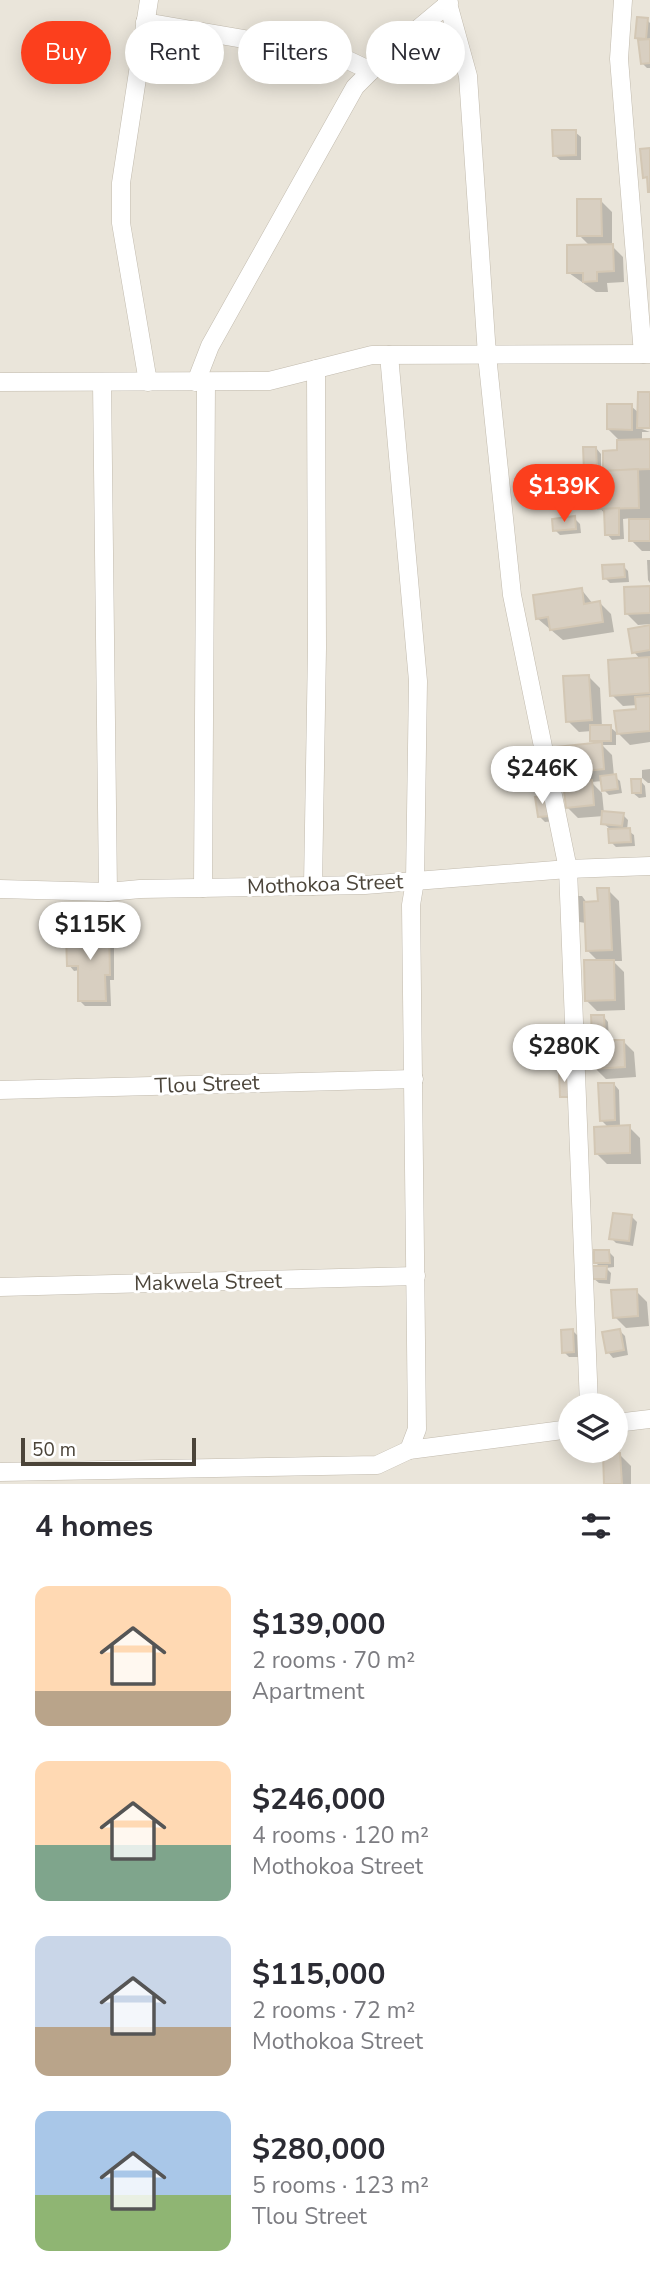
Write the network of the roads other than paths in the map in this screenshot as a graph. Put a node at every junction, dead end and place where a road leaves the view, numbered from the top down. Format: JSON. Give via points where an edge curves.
{"nodes":[{"id":1,"x":149,"y":0,"type":"edge"},
{"id":2,"x":623,"y":0,"type":"edge"},
{"id":3,"x":448,"y":2,"type":"edge"},
{"id":4,"x":145,"y":21,"type":"edge"},
{"id":5,"x":427,"y":21,"type":"edge"},
{"id":6,"x":224,"y":36,"type":"edge"},
{"id":7,"x":366,"y":69,"type":"edge"},
{"id":8,"x":366,"y":77,"type":"edge"},
{"id":9,"x":136,"y":84,"type":"edge"},
{"id":10,"x":647,"y":354,"type":"edge"},
{"id":11,"x":389,"y":355,"type":"junction"},
{"id":12,"x":486,"y":355,"type":"junction"},
{"id":13,"x":316,"y":369,"type":"junction"},
{"id":14,"x":0,"y":382,"type":"edge"},
{"id":15,"x":102,"y":382,"type":"junction"},
{"id":16,"x":148,"y":382,"type":"junction"},
{"id":17,"x":201,"y":382,"type":"junction"},
{"id":18,"x":650,"y":866,"type":"edge"},
{"id":19,"x":568,"y":869,"type":"junction"},
{"id":20,"x":415,"y":881,"type":"junction"},
{"id":21,"x":313,"y":886,"type":"junction"},
{"id":22,"x":203,"y":888,"type":"junction"},
{"id":23,"x":0,"y":889,"type":"edge"},
{"id":24,"x":108,"y":892,"type":"junction"},
{"id":25,"x":414,"y":1079,"type":"junction"},
{"id":26,"x":0,"y":1090,"type":"edge"},
{"id":27,"x":416,"y":1276,"type":"junction"},
{"id":28,"x":0,"y":1287,"type":"edge"},
{"id":29,"x":589,"y":1393,"type":"edge"},
{"id":30,"x":650,"y":1419,"type":"edge"},
{"id":31,"x":628,"y":1422,"type":"edge"},
{"id":32,"x":558,"y":1431,"type":"edge"},
{"id":33,"x":409,"y":1450,"type":"junction"},
{"id":34,"x":0,"y":1472,"type":"edge"}],
"edges":[{"from":1,"to":4,"type":"street"},
{"from":2,"to":10,"type":"street","via":[[619,60]]},
{"from":3,"to":5,"type":"street"},
{"from":3,"to":12,"type":"street","via":[[468,76]]},
{"from":6,"to":7,"type":"street","via":[[337,55]]},
{"from":8,"to":17,"type":"street","via":[[348,98],[209,346]]},
{"from":9,"to":16,"type":"street","via":[[121,183],[121,223]]},
{"from":10,"to":12,"type":"street"},
{"from":11,"to":12,"type":"street"},
{"from":11,"to":13,"type":"street"},
{"from":11,"to":20,"type":"street","via":[[418,681]]},
{"from":12,"to":19,"type":"street","via":[[512,595]]},
{"from":13,"to":17,"type":"street","via":[[269,381]]},
{"from":13,"to":21,"type":"street"},
{"from":14,"to":15,"type":"street"},
{"from":15,"to":16,"type":"street"},
{"from":15,"to":24,"type":"street"},
{"from":16,"to":17,"type":"street"},
{"from":17,"to":22,"type":"street"},
{"from":18,"to":19,"type":"street","name":"Mothokoa Street"},
{"from":19,"to":20,"type":"street","name":"Mothokoa Street"},
{"from":19,"to":29,"type":"street"},
{"from":20,"to":21,"type":"street","name":"Mothokoa Street"},
{"from":20,"to":25,"type":"street","via":[[411,905]]},
{"from":21,"to":22,"type":"street","name":"Mothokoa Street"},
{"from":22,"to":24,"type":"street","name":"Mothokoa Street"},
{"from":23,"to":24,"type":"street","name":"Mothokoa Street"},
{"from":25,"to":26,"type":"street","name":"Tlou Street"},
{"from":25,"to":27,"type":"street"},
{"from":27,"to":28,"type":"street","name":"Makwela Street"},
{"from":27,"to":33,"type":"street","via":[[417,1429]]},
{"from":30,"to":31,"type":"street"},
{"from":32,"to":33,"type":"street"},
{"from":33,"to":34,"type":"street","via":[[377,1465]]}]}
